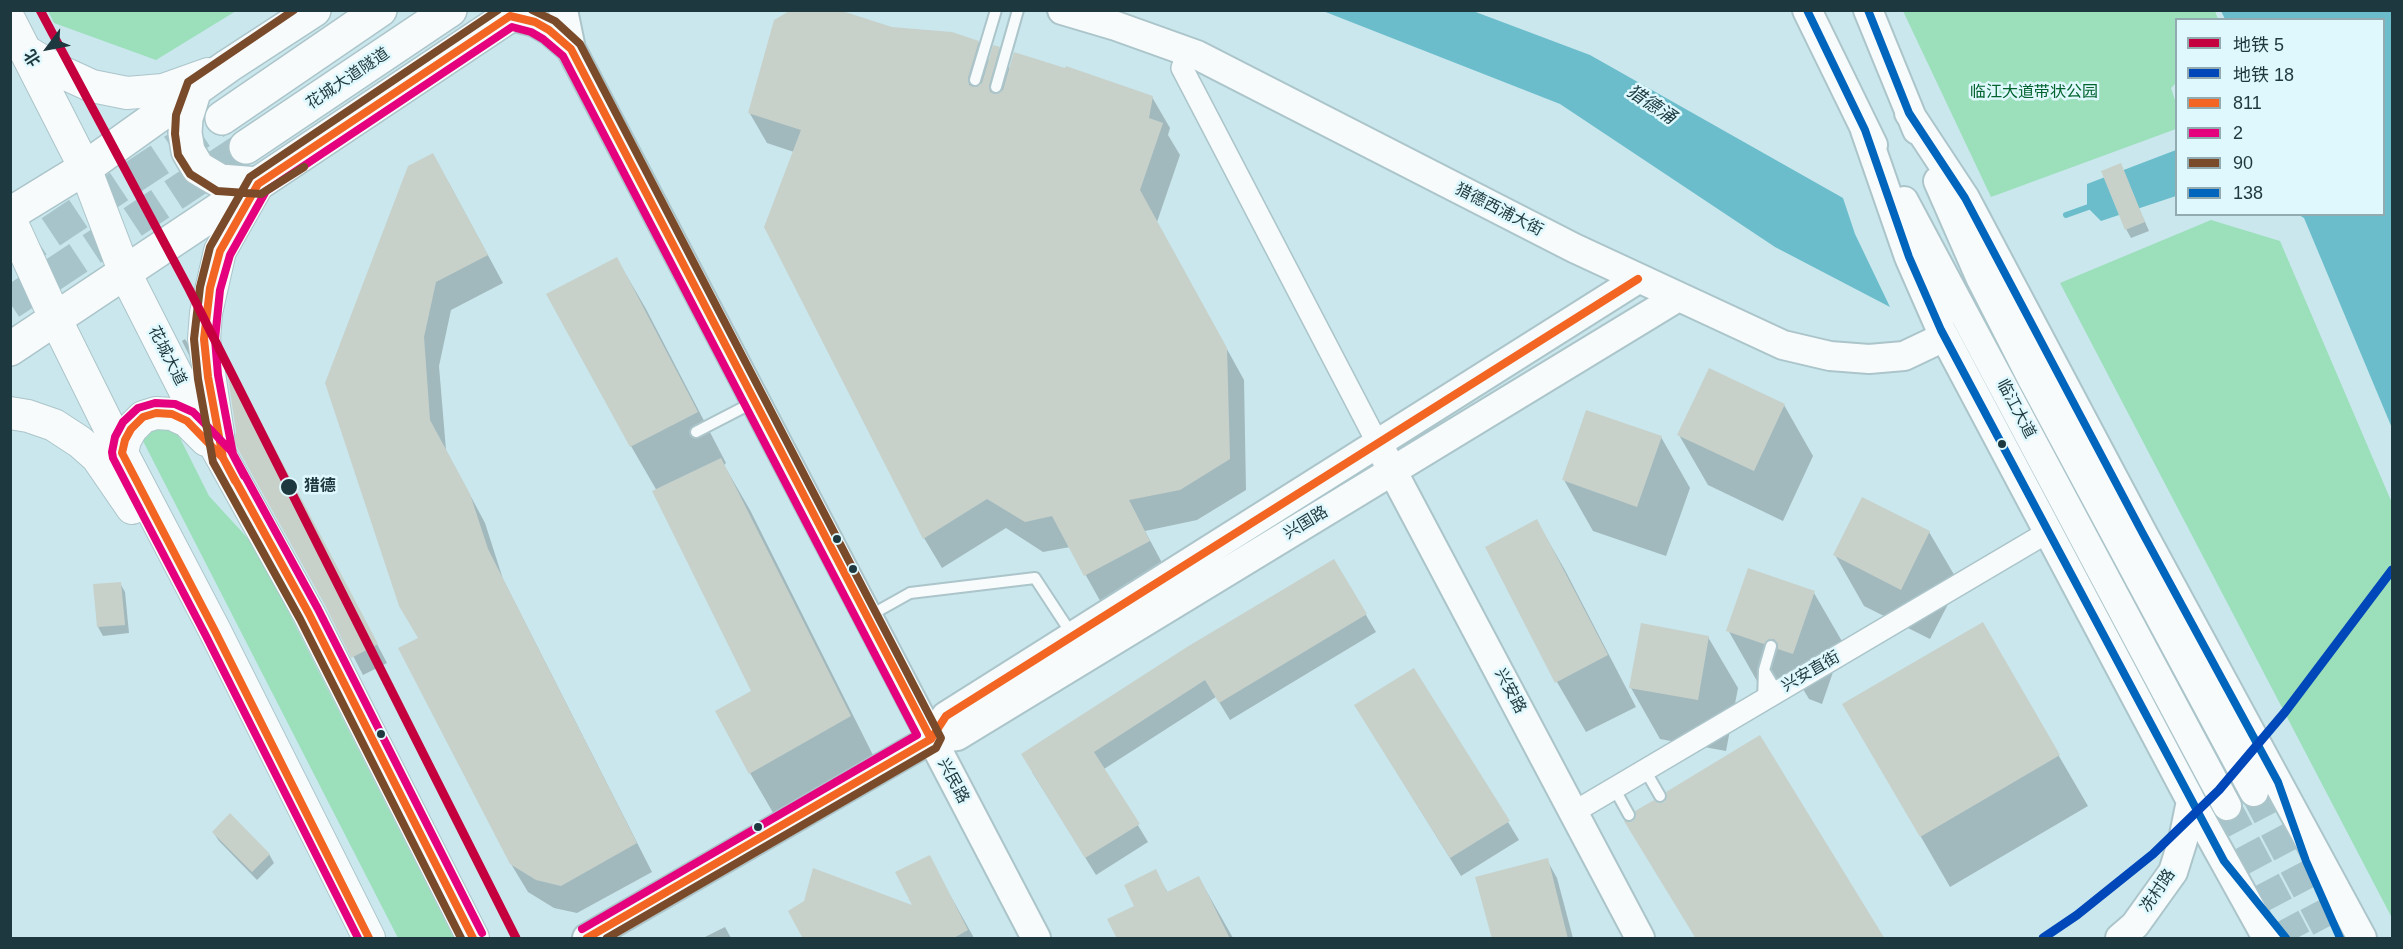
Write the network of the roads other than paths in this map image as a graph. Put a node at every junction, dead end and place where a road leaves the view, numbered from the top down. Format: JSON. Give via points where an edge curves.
{"nodes":[{"id":1,"x":314,"y":10,"type":"edge"},
{"id":2,"x":380,"y":10,"type":"edge"},
{"id":3,"x":450,"y":10,"type":"edge"},
{"id":4,"x":563,"y":10,"type":"edge"},
{"id":5,"x":996,"y":10,"type":"edge"},
{"id":6,"x":1018,"y":10,"type":"edge"},
{"id":7,"x":1062,"y":10,"type":"edge"},
{"id":8,"x":1807,"y":10,"type":"edge"},
{"id":9,"x":1868,"y":10,"type":"edge"},
{"id":10,"x":514,"y":13,"type":"edge"},
{"id":11,"x":10,"y":21,"type":"edge"},
{"id":12,"x":571,"y":49,"type":"junction"},
{"id":13,"x":27,"y":52,"type":"junction"},
{"id":14,"x":1188,"y":52,"type":"junction"},
{"id":15,"x":228,"y":66,"type":"junction"},
{"id":16,"x":975,"y":80,"type":"dead end"},
{"id":17,"x":996,"y":87,"type":"dead end"},
{"id":18,"x":195,"y":89,"type":"junction"},
{"id":19,"x":222,"y":117,"type":"tunnel mouth"},
{"id":20,"x":1865,"y":130,"type":"junction"},
{"id":21,"x":246,"y":147,"type":"tunnel mouth"},
{"id":22,"x":85,"y":168,"type":"junction"},
{"id":23,"x":258,"y":184,"type":"junction"},
{"id":24,"x":10,"y":214,"type":"edge"},
{"id":25,"x":10,"y":219,"type":"edge"},
{"id":26,"x":125,"y":273,"type":"junction"},
{"id":27,"x":1638,"y":279,"type":"junction"},
{"id":28,"x":1678,"y":297,"type":"junction"},
{"id":29,"x":56,"y":320,"type":"junction"},
{"id":30,"x":1944,"y":337,"type":"junction"},
{"id":31,"x":10,"y":349,"type":"edge"},
{"id":32,"x":755,"y":401,"type":"junction"},
{"id":33,"x":10,"y":413,"type":"edge"},
{"id":34,"x":696,"y":432,"type":"dead end"},
{"id":35,"x":1378,"y":444,"type":"junction"},
{"id":36,"x":122,"y":453,"type":"junction"},
{"id":37,"x":223,"y":459,"type":"junction"},
{"id":38,"x":1393,"y":470,"type":"junction"},
{"id":39,"x":2048,"y":532,"type":"junction"},
{"id":40,"x":868,"y":617,"type":"junction"},
{"id":41,"x":215,"y":631,"type":"junction"},
{"id":42,"x":1073,"y":636,"type":"junction"},
{"id":43,"x":1771,"y":646,"type":"dead end"},
{"id":44,"x":1764,"y":670,"type":"junction"},
{"id":45,"x":1770,"y":696,"type":"junction"},
{"id":46,"x":932,"y":739,"type":"junction"},
{"id":47,"x":1645,"y":770,"type":"junction"},
{"id":48,"x":2266,"y":787,"type":"junction"},
{"id":49,"x":1614,"y":788,"type":"junction"},
{"id":50,"x":1660,"y":796,"type":"dead end"},
{"id":51,"x":2191,"y":801,"type":"junction"},
{"id":52,"x":2227,"y":806,"type":"tunnel mouth"},
{"id":53,"x":1574,"y":812,"type":"junction"},
{"id":54,"x":1629,"y":815,"type":"dead end"},
{"id":55,"x":2230,"y":871,"type":"junction"},
{"id":56,"x":369,"y":939,"type":"edge"},
{"id":57,"x":473,"y":939,"type":"edge"},
{"id":58,"x":587,"y":939,"type":"edge"},
{"id":59,"x":1036,"y":939,"type":"edge"},
{"id":60,"x":1640,"y":939,"type":"edge"},
{"id":61,"x":2120,"y":939,"type":"edge"},
{"id":62,"x":2267,"y":939,"type":"edge"},
{"id":63,"x":2286,"y":939,"type":"edge"},
{"id":64,"x":2340,"y":939,"type":"edge"},
{"id":65,"x":2362,"y":939,"type":"edge"}],
"edges":[{"from":1,"to":15,"type":"highway"},
{"from":2,"to":19,"type":"highway"},
{"from":3,"to":21,"type":"highway","name":"花城大道隧道"},
{"from":4,"to":12,"type":"street","name":"兴民路"},
{"from":5,"to":16,"type":"lane"},
{"from":6,"to":17,"type":"lane"},
{"from":7,"to":14,"type":"street","name":"猎德西浦大街"},
{"from":8,"to":20,"type":"street","name":"临江大道"},
{"from":9,"to":48,"type":"street","name":"临江大道","via":[[1981,279],[2032,379]]},
{"from":10,"to":12,"type":"street","name":"兴民路","via":[[549,30]]},
{"from":10,"to":23,"type":"highway"},
{"from":11,"to":13,"type":"main road","name":"花城大道"},
{"from":12,"to":32,"type":"street","name":"兴民路"},
{"from":13,"to":15,"type":"main road","via":[[92,86],[127,93],[163,90]]},
{"from":13,"to":22,"type":"main road","name":"花城大道"},
{"from":14,"to":27,"type":"street","name":"猎德西浦大街"},
{"from":14,"to":35,"type":"street","via":[[1182,68]]},
{"from":15,"to":18,"type":"highway"},
{"from":18,"to":22,"type":"highway"},
{"from":18,"to":23,"type":"highway","via":[[185,133],[188,151],[198,168],[220,181]]},
{"from":20,"to":30,"type":"street","via":[[1910,257]]},
{"from":20,"to":52,"type":"street","name":"临江大道"},
{"from":22,"to":24,"type":"highway"},
{"from":22,"to":26,"type":"main road","name":"花城大道"},
{"from":23,"to":26,"type":"highway"},
{"from":23,"to":37,"type":"main road","via":[[220,251],[206,313],[208,377]]},
{"from":25,"to":29,"type":"main road"},
{"from":26,"to":29,"type":"highway"},
{"from":26,"to":37,"type":"main road","name":"花城大道"},
{"from":27,"to":28,"type":"street","name":"猎德西浦大街"},
{"from":27,"to":35,"type":"street","name":"兴国路"},
{"from":28,"to":30,"type":"street","name":"猎德西浦大街","via":[[1783,345],[1830,357],[1904,356]]},
{"from":28,"to":38,"type":"street","name":"兴国路"},
{"from":29,"to":31,"type":"highway"},
{"from":29,"to":36,"type":"main road"},
{"from":30,"to":39,"type":"street"},
{"from":32,"to":34,"type":"lane"},
{"from":32,"to":40,"type":"street","name":"兴民路"},
{"from":33,"to":41,"type":"main road","via":[[54,425],[97,457]]},
{"from":35,"to":38,"type":"street","name":"兴安路"},
{"from":35,"to":42,"type":"street","name":"兴国路"},
{"from":36,"to":37,"type":"main road","via":[[131,429],[143,417],[156,413],[172,414],[187,422]]},
{"from":36,"to":41,"type":"main road"},
{"from":37,"to":57,"type":"main road","name":"花城大道","via":[[309,614]]},
{"from":38,"to":46,"type":"street","name":"兴国路","via":[[957,736]]},
{"from":38,"to":53,"type":"street","name":"兴安路"},
{"from":39,"to":45,"type":"street","name":"兴安直街"},
{"from":39,"to":51,"type":"street"},
{"from":40,"to":42,"type":"lane","via":[[910,592],[1035,578]]},
{"from":40,"to":46,"type":"street","name":"兴民路"},
{"from":41,"to":56,"type":"main road"},
{"from":42,"to":46,"type":"street","name":"兴国路","via":[[946,716]]},
{"from":43,"to":44,"type":"lane"},
{"from":44,"to":45,"type":"lane"},
{"from":44,"to":45,"type":"lane"},
{"from":45,"to":47,"type":"street","name":"兴安直街"},
{"from":46,"to":58,"type":"street","name":"兴国路"},
{"from":46,"to":59,"type":"street","name":"兴民路"},
{"from":47,"to":49,"type":"street","name":"兴安直街"},
{"from":47,"to":50,"type":"lane"},
{"from":48,"to":64,"type":"street","via":[[2306,861]]},
{"from":48,"to":65,"type":"street"},
{"from":49,"to":53,"type":"street","name":"兴安直街"},
{"from":49,"to":54,"type":"lane"},
{"from":51,"to":55,"type":"street"},
{"from":51,"to":61,"type":"street","name":"冼村路","via":[[2173,872],[2158,896]]},
{"from":53,"to":60,"type":"street","name":"兴安路"},
{"from":55,"to":62,"type":"street"},
{"from":55,"to":63,"type":"street"}]}
